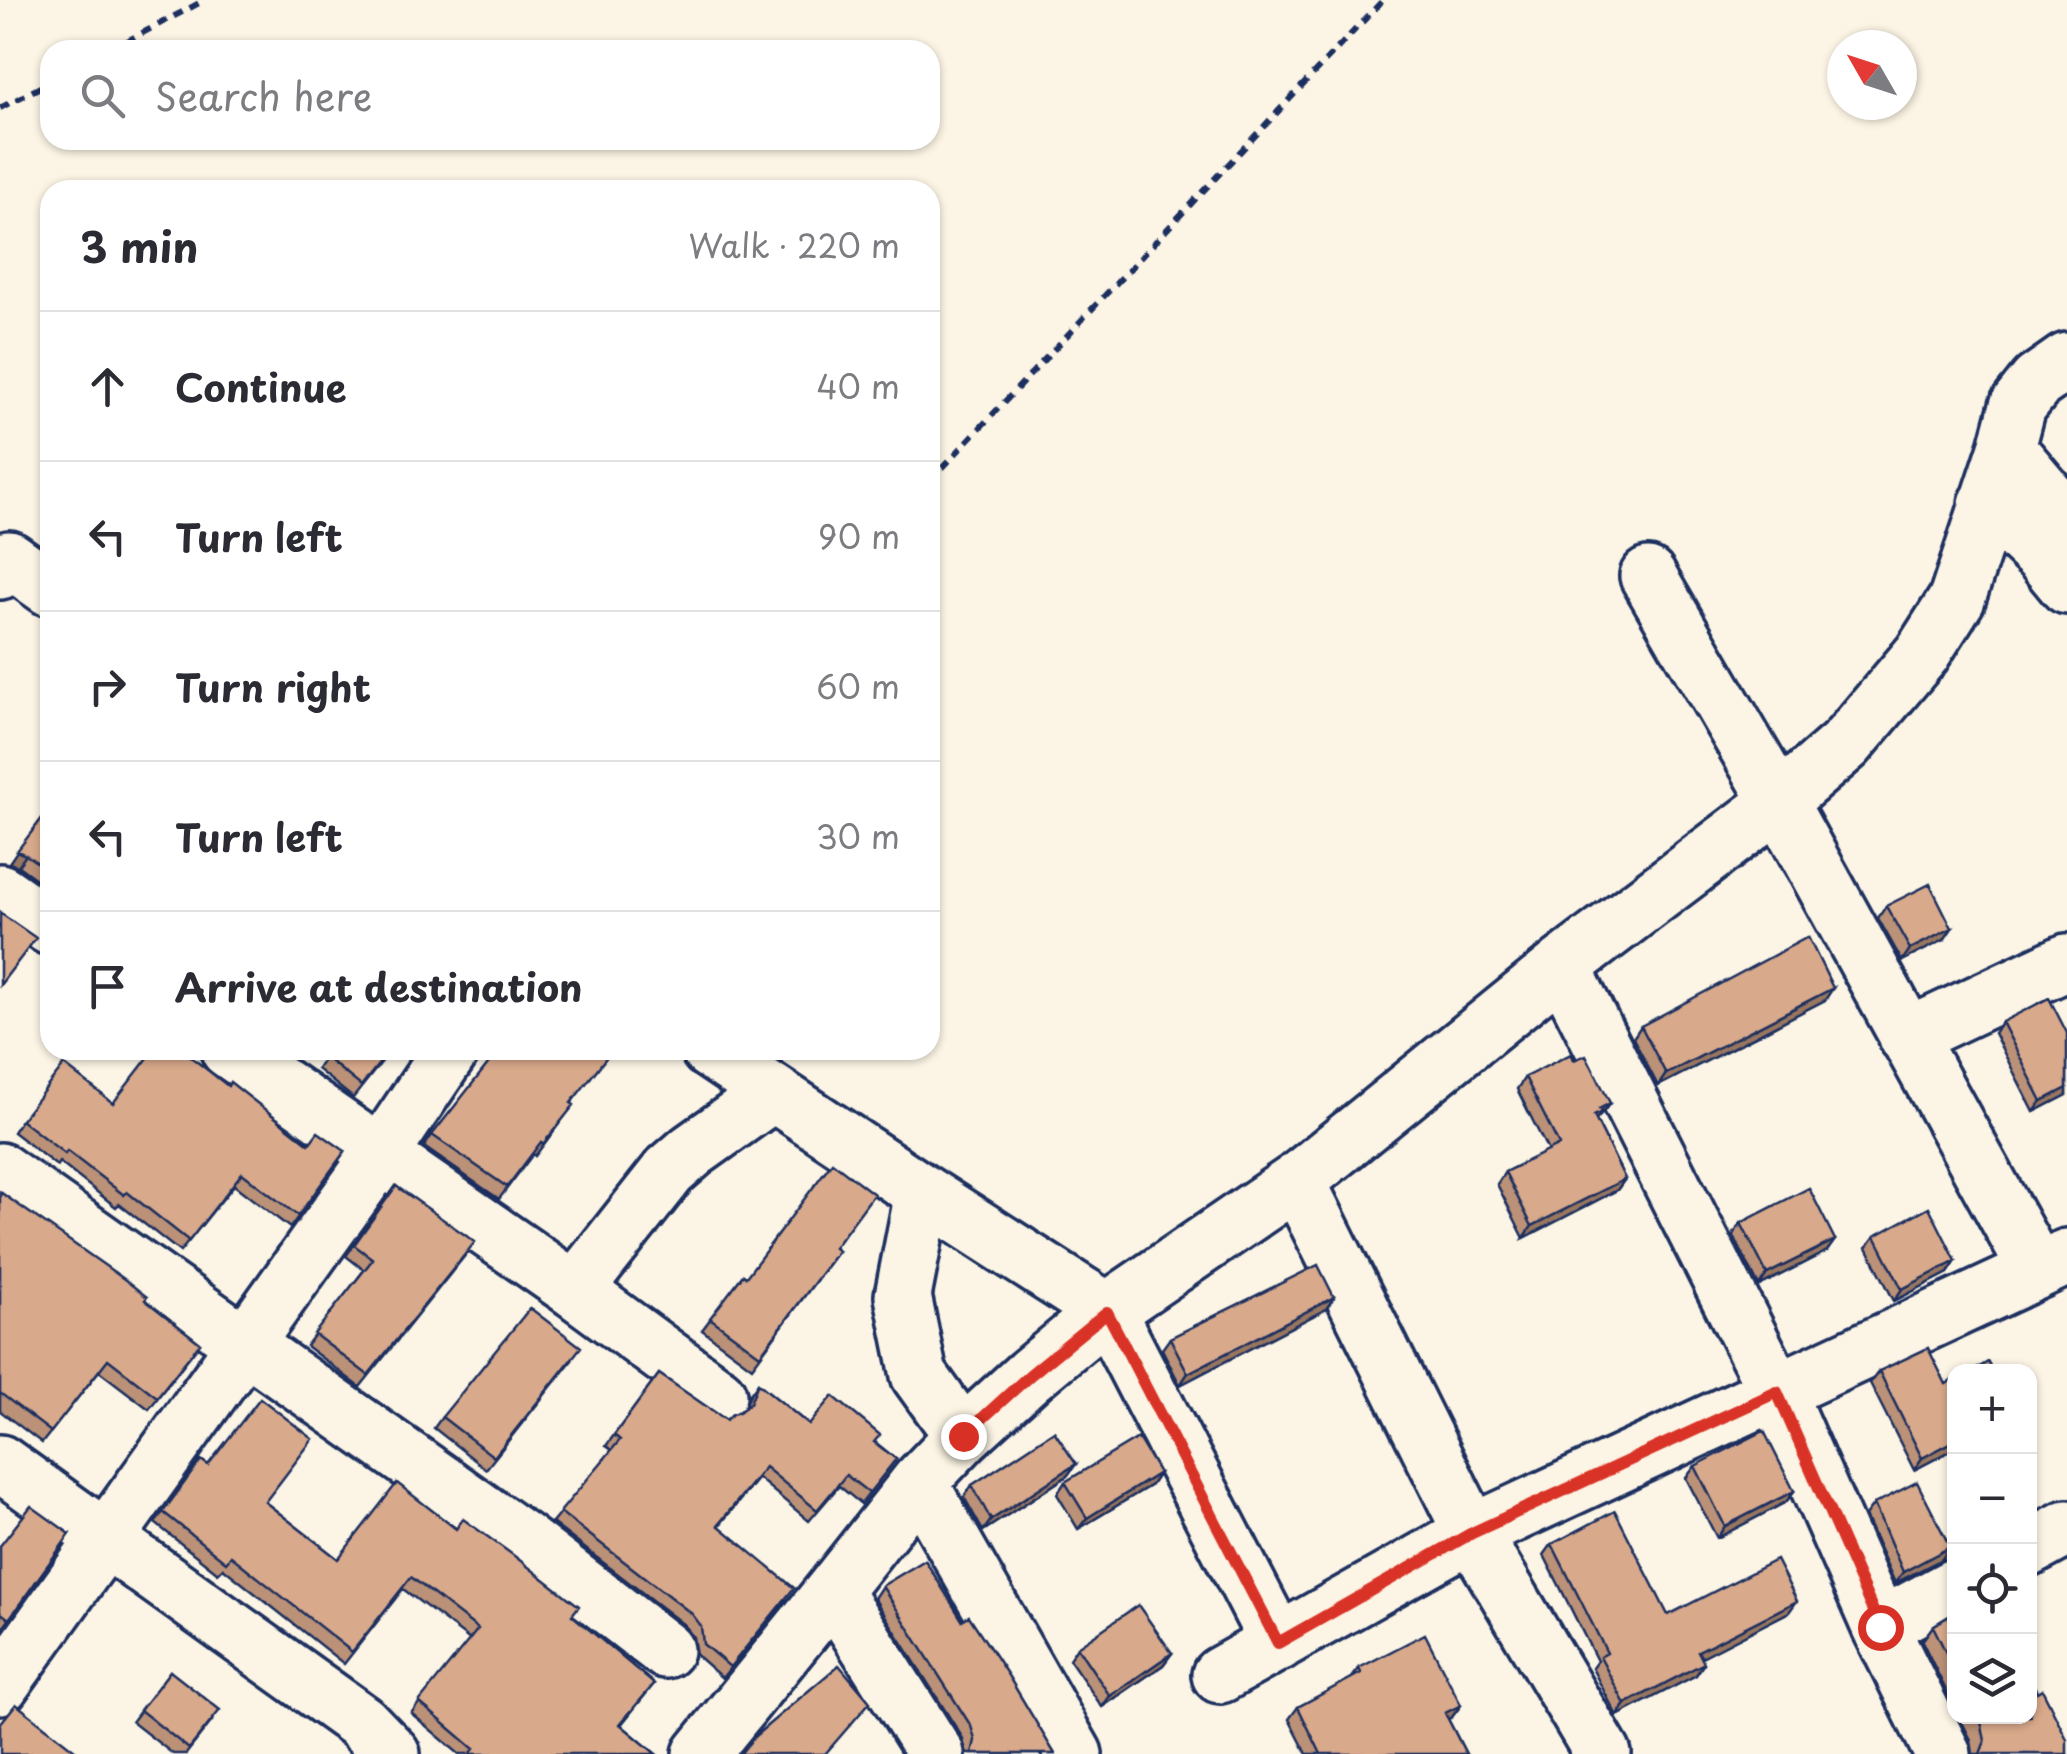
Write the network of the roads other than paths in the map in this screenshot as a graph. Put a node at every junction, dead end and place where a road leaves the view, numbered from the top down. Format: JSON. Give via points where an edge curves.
{"nodes":[{"id":1,"x":2067,"y":362,"type":"edge"},
{"id":2,"x":2007,"y":448,"type":"junction"},
{"id":3,"x":1987,"y":504,"type":"junction"},
{"id":4,"x":2067,"y":519,"type":"edge"},
{"id":5,"x":0,"y":571,"type":"edge"},
{"id":6,"x":1648,"y":576,"type":"dead end"},
{"id":7,"x":40,"y":581,"type":"edge"},
{"id":8,"x":2067,"y":586,"type":"edge"},
{"id":9,"x":1779,"y":802,"type":"junction"},
{"id":10,"x":0,"y":892,"type":"edge"},
{"id":11,"x":40,"y":920,"type":"edge"},
{"id":12,"x":2067,"y":962,"type":"edge"},
{"id":13,"x":1562,"y":966,"type":"junction"},
{"id":14,"x":1907,"y":1037,"type":"junction"},
{"id":15,"x":244,"y":1060,"type":"edge"},
{"id":16,"x":444,"y":1060,"type":"edge"},
{"id":17,"x":725,"y":1060,"type":"edge"},
{"id":18,"x":774,"y":1092,"type":"junction"},
{"id":19,"x":381,"y":1154,"type":"junction"},
{"id":20,"x":0,"y":1171,"type":"edge"},
{"id":21,"x":1297,"y":1182,"type":"junction"},
{"id":22,"x":923,"y":1193,"type":"junction"},
{"id":23,"x":2052,"y":1264,"type":"edge"},
{"id":24,"x":575,"y":1290,"type":"junction"},
{"id":25,"x":1107,"y":1312,"type":"junction"},
{"id":26,"x":245,"y":1343,"type":"junction"},
{"id":27,"x":1777,"y":1392,"type":"junction"},
{"id":28,"x":718,"y":1395,"type":"dead end"},
{"id":29,"x":963,"y":1436,"type":"junction"},
{"id":30,"x":0,"y":1462,"type":"edge"},
{"id":31,"x":918,"y":1482,"type":"junction"},
{"id":32,"x":2067,"y":1528,"type":"edge"},
{"id":33,"x":1472,"y":1533,"type":"junction"},
{"id":34,"x":106,"y":1538,"type":"junction"},
{"id":35,"x":2037,"y":1544,"type":"edge"},
{"id":36,"x":833,"y":1591,"type":"junction"},
{"id":37,"x":1947,"y":1592,"type":"edge"},
{"id":38,"x":1880,"y":1627,"type":"junction"},
{"id":39,"x":1278,"y":1643,"type":"junction"},
{"id":40,"x":665,"y":1650,"type":"dead end"},
{"id":41,"x":1220,"y":1675,"type":"dead end"},
{"id":42,"x":0,"y":1686,"type":"edge"},
{"id":43,"x":392,"y":1754,"type":"edge"},
{"id":44,"x":701,"y":1754,"type":"edge"},
{"id":45,"x":936,"y":1754,"type":"edge"},
{"id":46,"x":1074,"y":1754,"type":"edge"},
{"id":47,"x":1603,"y":1754,"type":"edge"},
{"id":48,"x":1943,"y":1754,"type":"edge"}],
"edges":[{"from":1,"to":2,"type":"street","via":[[2036,382],[2018,406]]},
{"from":2,"to":3,"type":"street"},
{"from":2,"to":4,"type":"street"},
{"from":3,"to":8,"type":"street"},
{"from":3,"to":9,"type":"street","via":[[1957,599],[1922,654],[1846,744]]},
{"from":5,"to":7,"type":"street","via":[[9,559]]},
{"from":6,"to":9,"type":"street"},
{"from":9,"to":13,"type":"street"},
{"from":9,"to":14,"type":"street"},
{"from":10,"to":11,"type":"street"},
{"from":12,"to":14,"type":"street"},
{"from":13,"to":21,"type":"street"},
{"from":13,"to":27,"type":"street"},
{"from":14,"to":23,"type":"street"},
{"from":15,"to":19,"type":"street"},
{"from":16,"to":19,"type":"street"},
{"from":17,"to":18,"type":"street"},
{"from":18,"to":22,"type":"street"},
{"from":18,"to":24,"type":"street","via":[[668,1171]]},
{"from":19,"to":24,"type":"street"},
{"from":19,"to":26,"type":"street"},
{"from":20,"to":26,"type":"street"},
{"from":21,"to":25,"type":"street"},
{"from":21,"to":33,"type":"street"},
{"from":22,"to":25,"type":"street"},
{"from":22,"to":29,"type":"street","via":[[903,1296],[920,1375]]},
{"from":23,"to":27,"type":"street"},
{"from":24,"to":28,"type":"street"},
{"from":25,"to":29,"type":"street"},
{"from":25,"to":39,"type":"street"},
{"from":26,"to":34,"type":"street"},
{"from":26,"to":40,"type":"street"},
{"from":27,"to":33,"type":"street"},
{"from":27,"to":38,"type":"street"},
{"from":29,"to":31,"type":"street"},
{"from":30,"to":34,"type":"street"},
{"from":31,"to":36,"type":"street"},
{"from":31,"to":46,"type":"street"},
{"from":32,"to":35,"type":"street"},
{"from":33,"to":39,"type":"street"},
{"from":33,"to":47,"type":"street"},
{"from":34,"to":42,"type":"street"},
{"from":34,"to":43,"type":"street","via":[[361,1722]]},
{"from":36,"to":44,"type":"street"},
{"from":36,"to":45,"type":"street"},
{"from":37,"to":38,"type":"street"},
{"from":38,"to":48,"type":"street"},
{"from":39,"to":41,"type":"street"}]}
